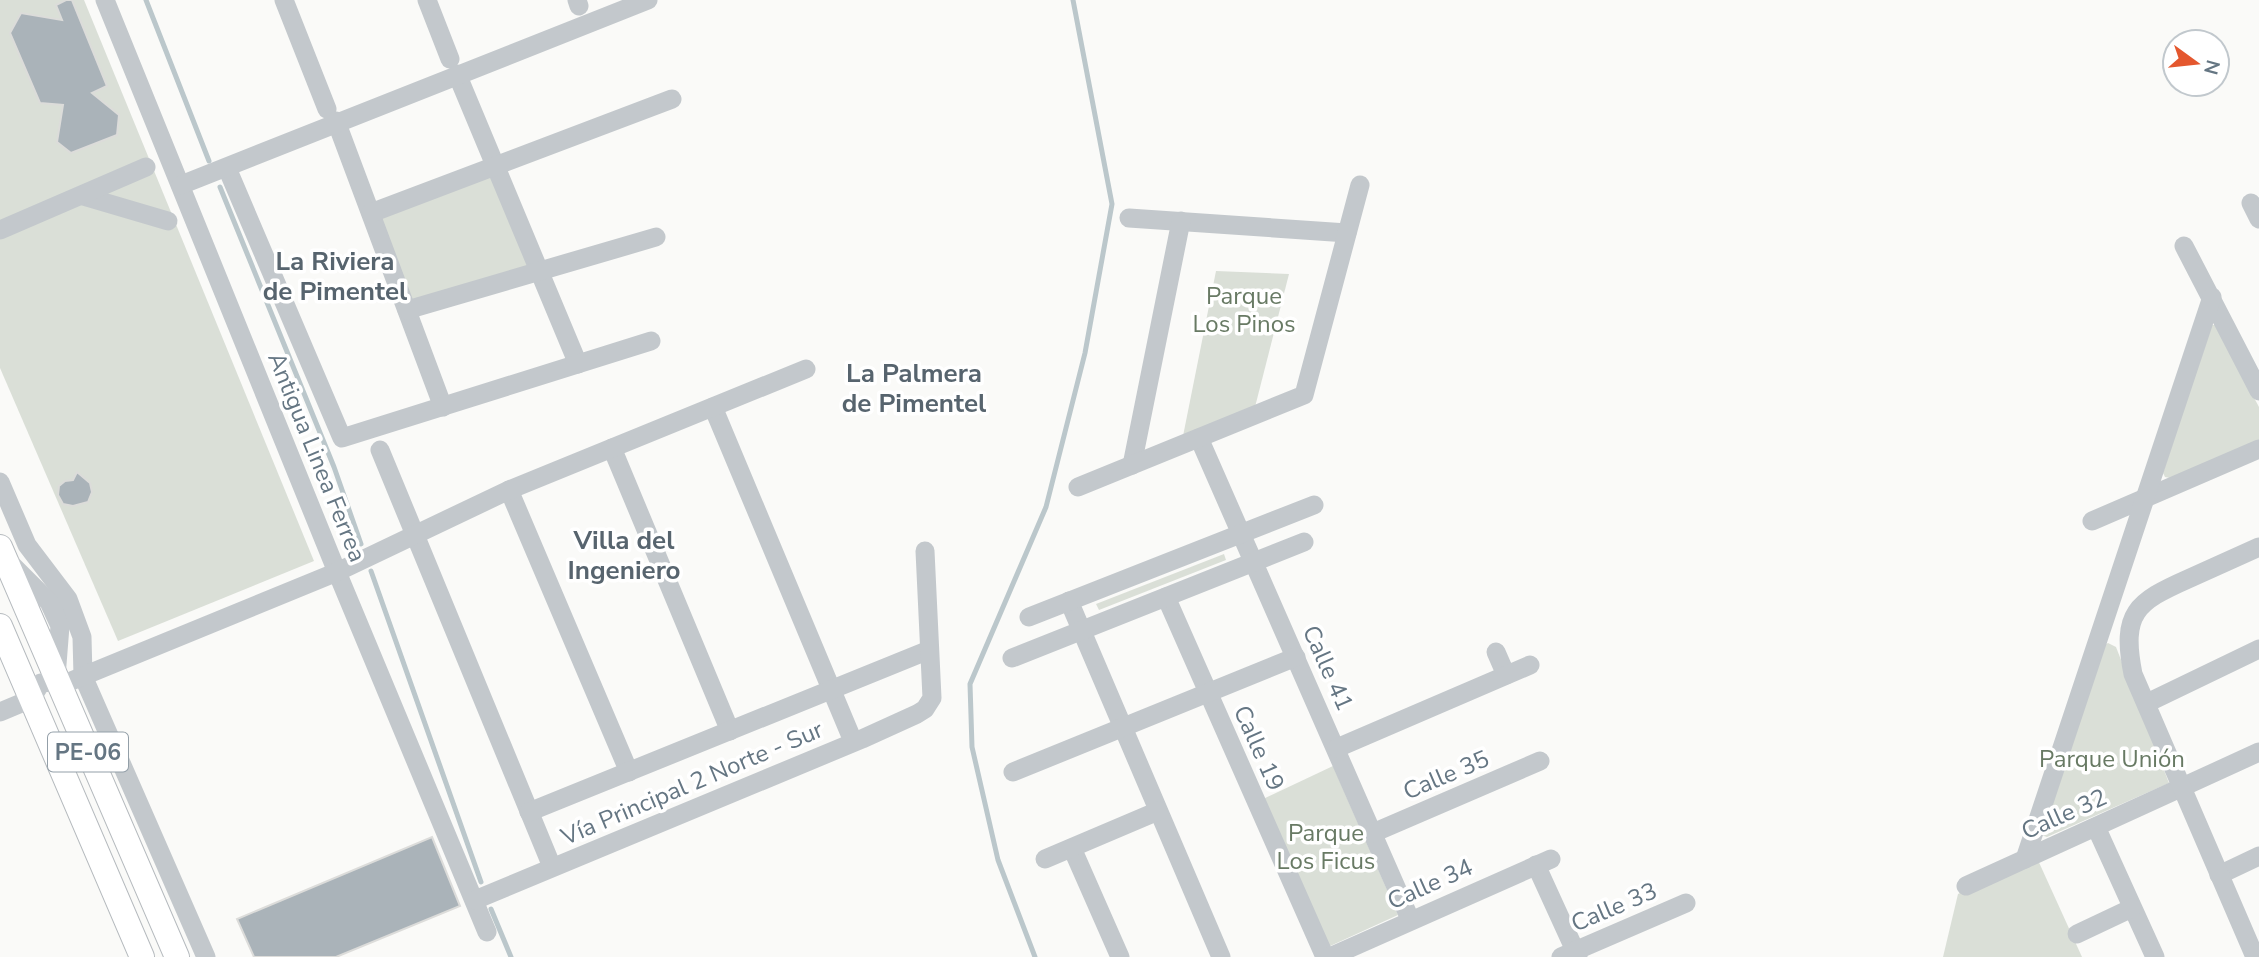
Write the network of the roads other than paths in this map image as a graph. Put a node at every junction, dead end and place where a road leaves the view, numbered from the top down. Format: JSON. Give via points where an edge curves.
{"nodes":[{"id":1,"x":105,"y":0,"type":"edge"},
{"id":2,"x":284,"y":0,"type":"edge"},
{"id":3,"x":427,"y":0,"type":"edge"},
{"id":4,"x":648,"y":0,"type":"edge"},
{"id":5,"x":454,"y":66,"type":"junction"},
{"id":6,"x":671,"y":99,"type":"dead end"},
{"id":7,"x":332,"y":115,"type":"junction"},
{"id":8,"x":496,"y":164,"type":"junction"},
{"id":9,"x":145,"y":167,"type":"dead end"},
{"id":10,"x":227,"y":168,"type":"junction"},
{"id":11,"x":181,"y":185,"type":"junction"},
{"id":12,"x":1360,"y":185,"type":"dead end"},
{"id":13,"x":83,"y":196,"type":"junction"},
{"id":14,"x":371,"y":213,"type":"junction"},
{"id":15,"x":1129,"y":218,"type":"dead end"},
{"id":16,"x":167,"y":221,"type":"dead end"},
{"id":17,"x":1181,"y":222,"type":"junction"},
{"id":18,"x":0,"y":230,"type":"edge"},
{"id":19,"x":1347,"y":233,"type":"junction"},
{"id":20,"x":656,"y":237,"type":"dead end"},
{"id":21,"x":2184,"y":246,"type":"dead end"},
{"id":22,"x":540,"y":271,"type":"junction"},
{"id":23,"x":2212,"y":297,"type":"junction"},
{"id":24,"x":407,"y":310,"type":"junction"},
{"id":25,"x":651,"y":341,"type":"dead end"},
{"id":26,"x":578,"y":364,"type":"junction"},
{"id":27,"x":806,"y":369,"type":"dead end"},
{"id":28,"x":2259,"y":391,"type":"edge"},
{"id":29,"x":443,"y":407,"type":"junction"},
{"id":30,"x":713,"y":407,"type":"junction"},
{"id":31,"x":1199,"y":438,"type":"junction"},
{"id":32,"x":612,"y":448,"type":"junction"},
{"id":33,"x":2259,"y":449,"type":"edge"},
{"id":34,"x":380,"y":450,"type":"dead end"},
{"id":35,"x":1132,"y":465,"type":"junction"},
{"id":36,"x":0,"y":482,"type":"edge"},
{"id":37,"x":1078,"y":487,"type":"dead end"},
{"id":38,"x":509,"y":490,"type":"junction"},
{"id":39,"x":2146,"y":499,"type":"junction"},
{"id":40,"x":1314,"y":505,"type":"dead end"},
{"id":41,"x":2092,"y":521,"type":"dead end"},
{"id":42,"x":1241,"y":533,"type":"junction"},
{"id":43,"x":415,"y":535,"type":"junction"},
{"id":44,"x":1304,"y":542,"type":"dead end"},
{"id":45,"x":2259,"y":547,"type":"edge"},
{"id":46,"x":925,"y":551,"type":"dead end"},
{"id":47,"x":2,"y":553,"type":"edge"},
{"id":48,"x":1254,"y":562,"type":"junction"},
{"id":49,"x":337,"y":572,"type":"junction"},
{"id":50,"x":1166,"y":597,"type":"junction"},
{"id":51,"x":1069,"y":601,"type":"junction"},
{"id":52,"x":1028,"y":617,"type":"dead end"},
{"id":53,"x":0,"y":626,"type":"edge"},
{"id":54,"x":1081,"y":630,"type":"junction"},
{"id":55,"x":929,"y":649,"type":"junction"},
{"id":56,"x":2259,"y":649,"type":"edge"},
{"id":57,"x":1496,"y":652,"type":"dead end"},
{"id":58,"x":1296,"y":657,"type":"junction"},
{"id":59,"x":1012,"y":658,"type":"dead end"},
{"id":60,"x":1530,"y":665,"type":"dead end"},
{"id":61,"x":1506,"y":675,"type":"junction"},
{"id":62,"x":83,"y":676,"type":"junction"},
{"id":63,"x":57,"y":682,"type":"junction"},
{"id":64,"x":831,"y":689,"type":"junction"},
{"id":65,"x":1209,"y":694,"type":"junction"},
{"id":66,"x":31,"y":699,"type":"junction"},
{"id":67,"x":2147,"y":703,"type":"junction"},
{"id":68,"x":0,"y":712,"type":"edge"},
{"id":69,"x":1124,"y":728,"type":"junction"},
{"id":70,"x":730,"y":731,"type":"junction"},
{"id":71,"x":850,"y":734,"type":"dead end"},
{"id":72,"x":1336,"y":748,"type":"junction"},
{"id":73,"x":2259,"y":752,"type":"edge"},
{"id":74,"x":1540,"y":761,"type":"dead end"},
{"id":75,"x":629,"y":772,"type":"junction"},
{"id":76,"x":1013,"y":772,"type":"dead end"},
{"id":77,"x":2181,"y":788,"type":"junction"},
{"id":78,"x":1158,"y":811,"type":"junction"},
{"id":79,"x":529,"y":812,"type":"junction"},
{"id":80,"x":2096,"y":827,"type":"junction"},
{"id":81,"x":1373,"y":833,"type":"junction"},
{"id":82,"x":1072,"y":848,"type":"junction"},
{"id":83,"x":2259,"y":856,"type":"edge"},
{"id":84,"x":1045,"y":859,"type":"dead end"},
{"id":85,"x":2025,"y":859,"type":"junction"},
{"id":86,"x":550,"y":863,"type":"dead end"},
{"id":87,"x":2219,"y":875,"type":"junction"},
{"id":88,"x":1966,"y":886,"type":"dead end"},
{"id":89,"x":475,"y":900,"type":"junction"},
{"id":90,"x":1686,"y":903,"type":"dead end"},
{"id":91,"x":2132,"y":908,"type":"junction"},
{"id":92,"x":1410,"y":919,"type":"junction"},
{"id":93,"x":487,"y":932,"type":"dead end"},
{"id":94,"x":2077,"y":934,"type":"dead end"},
{"id":95,"x":1571,"y":955,"type":"edge"},
{"id":96,"x":142,"y":957,"type":"edge"},
{"id":97,"x":177,"y":957,"type":"edge"},
{"id":98,"x":206,"y":957,"type":"edge"},
{"id":99,"x":1120,"y":957,"type":"edge"},
{"id":100,"x":1221,"y":957,"type":"edge"},
{"id":101,"x":1325,"y":957,"type":"edge"},
{"id":102,"x":1331,"y":957,"type":"edge"},
{"id":103,"x":2155,"y":957,"type":"edge"},
{"id":104,"x":2255,"y":957,"type":"edge"}],
"edges":[{"from":1,"to":11,"type":"street","name":"Antigua Linea Ferrea"},
{"from":2,"to":7,"type":"street"},
{"from":3,"to":5,"type":"street"},
{"from":4,"to":5,"type":"street"},
{"from":5,"to":7,"type":"street"},
{"from":5,"to":8,"type":"street"},
{"from":6,"to":8,"type":"street"},
{"from":7,"to":10,"type":"street"},
{"from":7,"to":14,"type":"street"},
{"from":8,"to":14,"type":"street"},
{"from":8,"to":22,"type":"street"},
{"from":9,"to":13,"type":"street"},
{"from":10,"to":11,"type":"street"},
{"from":10,"to":29,"type":"street","via":[[342,438]]},
{"from":11,"to":49,"type":"street","name":"Antigua Linea Ferrea"},
{"from":12,"to":19,"type":"street"},
{"from":13,"to":16,"type":"street"},
{"from":13,"to":18,"type":"street"},
{"from":14,"to":24,"type":"street"},
{"from":15,"to":17,"type":"street"},
{"from":17,"to":19,"type":"street"},
{"from":17,"to":35,"type":"street"},
{"from":19,"to":31,"type":"street","via":[[1304,395]]},
{"from":20,"to":22,"type":"street"},
{"from":21,"to":23,"type":"street"},
{"from":22,"to":24,"type":"street"},
{"from":22,"to":26,"type":"street"},
{"from":23,"to":28,"type":"street"},
{"from":23,"to":39,"type":"street"},
{"from":24,"to":29,"type":"street"},
{"from":25,"to":26,"type":"street"},
{"from":26,"to":29,"type":"street"},
{"from":27,"to":30,"type":"street"},
{"from":30,"to":32,"type":"street"},
{"from":30,"to":64,"type":"street"},
{"from":31,"to":35,"type":"street"},
{"from":31,"to":42,"type":"street","name":"Calle 41"},
{"from":32,"to":38,"type":"street"},
{"from":32,"to":70,"type":"street"},
{"from":33,"to":39,"type":"street"},
{"from":34,"to":43,"type":"street"},
{"from":35,"to":37,"type":"street"},
{"from":36,"to":62,"type":"street","via":[[27,545],[68,599],[82,637]]},
{"from":38,"to":43,"type":"street"},
{"from":38,"to":75,"type":"street"},
{"from":39,"to":41,"type":"street"},
{"from":39,"to":85,"type":"street"},
{"from":40,"to":42,"type":"street"},
{"from":42,"to":48,"type":"street","name":"Calle 41"},
{"from":42,"to":51,"type":"street"},
{"from":43,"to":49,"type":"street"},
{"from":43,"to":79,"type":"street"},
{"from":44,"to":48,"type":"street"},
{"from":45,"to":67,"type":"street","via":[[2149,596],[2133,619],[2129,653]]},
{"from":46,"to":55,"type":"street"},
{"from":47,"to":63,"type":"main road","number":"PE-06"},
{"from":48,"to":50,"type":"street"},
{"from":48,"to":58,"type":"street","name":"Calle 41"},
{"from":49,"to":62,"type":"street"},
{"from":49,"to":89,"type":"street","name":"Antigua Linea Ferrea"},
{"from":50,"to":54,"type":"street"},
{"from":50,"to":65,"type":"street","name":"Calle 19"},
{"from":51,"to":52,"type":"street"},
{"from":51,"to":54,"type":"street"},
{"from":53,"to":66,"type":"main road","number":"PE-06"},
{"from":54,"to":59,"type":"street"},
{"from":54,"to":69,"type":"street"},
{"from":55,"to":64,"type":"street","name":"Vía Principal 2 Norte - Sur"},
{"from":55,"to":89,"type":"street","name":"Vía Principal 2 Norte - Sur","via":[[932,698],[925,709]]},
{"from":56,"to":67,"type":"street"},
{"from":57,"to":61,"type":"street"},
{"from":58,"to":65,"type":"street"},
{"from":58,"to":72,"type":"street","name":"Calle 41"},
{"from":60,"to":61,"type":"street"},
{"from":61,"to":72,"type":"street"},
{"from":62,"to":63,"type":"street"},
{"from":62,"to":98,"type":"street"},
{"from":63,"to":66,"type":"street","via":[[41,683]]},
{"from":63,"to":97,"type":"main road","number":"PE-06"},
{"from":64,"to":70,"type":"street","name":"Vía Principal 2 Norte - Sur"},
{"from":64,"to":71,"type":"street"},
{"from":65,"to":69,"type":"street"},
{"from":65,"to":101,"type":"street","name":"Calle 19"},
{"from":66,"to":68,"type":"street"},
{"from":66,"to":96,"type":"main road","number":"PE-06"},
{"from":67,"to":77,"type":"street"},
{"from":69,"to":76,"type":"street"},
{"from":69,"to":78,"type":"street"},
{"from":70,"to":75,"type":"street","name":"Vía Principal 2 Norte - Sur"},
{"from":72,"to":81,"type":"street","name":"Calle 41"},
{"from":73,"to":77,"type":"street","name":"Calle 32"},
{"from":74,"to":81,"type":"street","name":"Calle 35"},
{"from":75,"to":79,"type":"street","name":"Vía Principal 2 Norte - Sur"},
{"from":77,"to":80,"type":"street","name":"Calle 32"},
{"from":77,"to":87,"type":"street"},
{"from":78,"to":82,"type":"street"},
{"from":78,"to":100,"type":"street"},
{"from":79,"to":86,"type":"street"},
{"from":80,"to":85,"type":"street","name":"Calle 32"},
{"from":80,"to":91,"type":"street"},
{"from":81,"to":92,"type":"street","name":"Calle 41"},
{"from":82,"to":84,"type":"street"},
{"from":82,"to":99,"type":"street"},
{"from":83,"to":87,"type":"street"},
{"from":85,"to":88,"type":"street","name":"Calle 32"},
{"from":87,"to":104,"type":"street"},
{"from":89,"to":93,"type":"street","name":"Antigua Linea Ferrea"},
{"from":90,"to":95,"type":"street","name":"Calle 33"},
{"from":91,"to":94,"type":"street"},
{"from":91,"to":103,"type":"street"},
{"from":92,"to":95,"type":"street","name":"Calle 34","via":[[1543,862]]},
{"from":92,"to":102,"type":"street","name":"Calle 34"}]}
